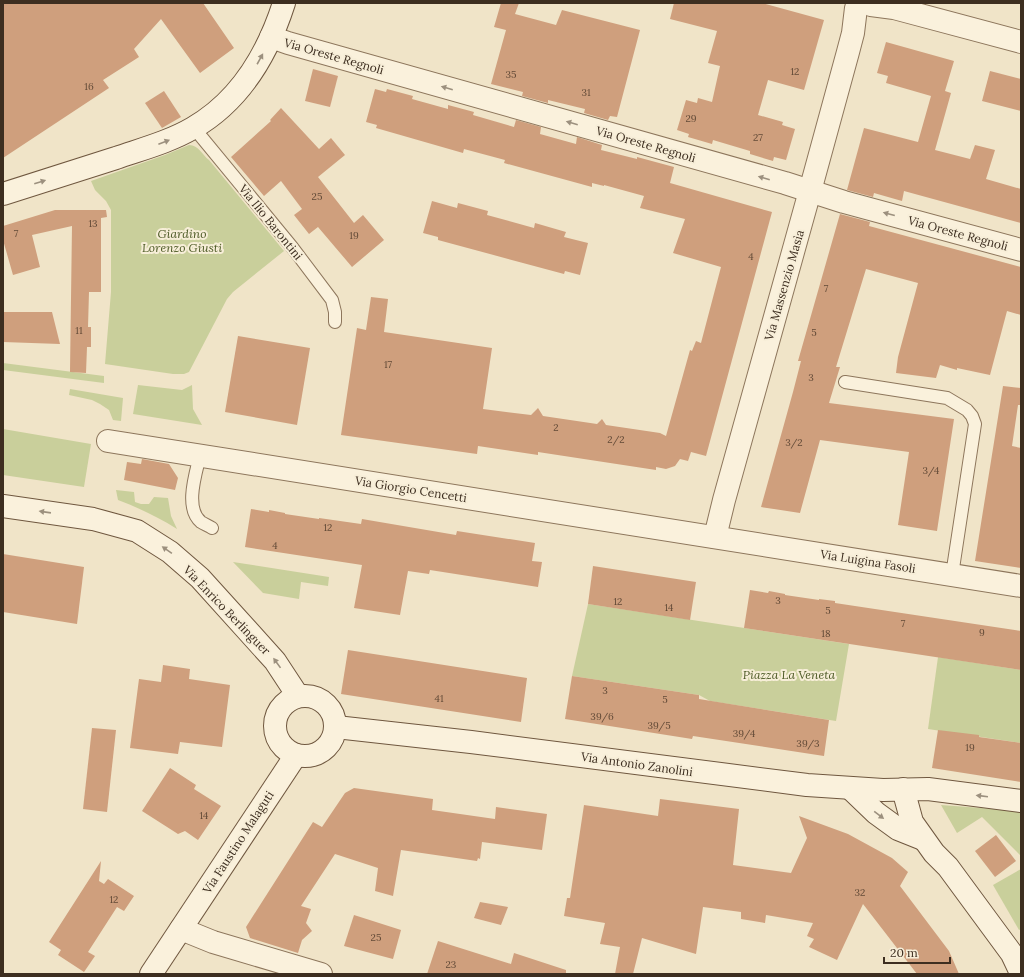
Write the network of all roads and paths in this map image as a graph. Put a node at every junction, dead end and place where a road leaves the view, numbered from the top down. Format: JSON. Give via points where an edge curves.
{"nodes":[{"id":1,"x":284,"y":3,"type":"edge"},
{"id":2,"x":870,"y":6,"type":"edge"},
{"id":3,"x":271,"y":37,"type":"junction"},
{"id":4,"x":1021,"y":42,"type":"edge"},
{"id":5,"x":194,"y":128,"type":"junction"},
{"id":6,"x":810,"y":191,"type":"junction"},
{"id":7,"x":3,"y":194,"type":"edge"},
{"id":8,"x":1021,"y":250,"type":"edge"},
{"id":9,"x":335,"y":322,"type":"dead end"},
{"id":10,"x":845,"y":382,"type":"dead end"},
{"id":11,"x":108,"y":441,"type":"dead end"},
{"id":12,"x":200,"y":455,"type":"junction"},
{"id":13,"x":3,"y":506,"type":"edge"},
{"id":14,"x":212,"y":528,"type":"dead end"},
{"id":15,"x":715,"y":537,"type":"junction"},
{"id":16,"x":952,"y":575,"type":"junction"},
{"id":17,"x":1021,"y":586,"type":"edge"},
{"id":18,"x":298,"y":696,"type":"junction"},
{"id":19,"x":336,"y":727,"type":"junction"},
{"id":20,"x":296,"y":755,"type":"junction"},
{"id":21,"x":851,"y":789,"type":"junction"},
{"id":22,"x":903,"y":790,"type":"junction"},
{"id":23,"x":1021,"y":801,"type":"edge"},
{"id":24,"x":923,"y":839,"type":"junction"},
{"id":25,"x":181,"y":929,"type":"junction"},
{"id":26,"x":1021,"y":973,"type":"edge"},
{"id":27,"x":151,"y":974,"type":"edge"},
{"id":28,"x":321,"y":974,"type":"edge"}],
"edges":[{"from":1,"to":3,"type":"street"},
{"from":2,"to":4,"type":"street"},
{"from":2,"to":6,"type":"street","name":"Via Massenzio Masìa","via":[[853,33]]},
{"from":5,"to":3,"type":"street","one_way":true,"via":[[220,109],[244,83],[255,69]]},
{"from":6,"to":3,"type":"street","name":"Via Oreste Regnoli","one_way":true},
{"from":7,"to":5,"type":"street","one_way":true,"via":[[136,151]]},
{"from":5,"to":9,"type":"lane","name":"Via Ilio Barontini","via":[[332,300]]},
{"from":8,"to":6,"type":"street","name":"Via Oreste Regnoli","one_way":true},
{"from":6,"to":15,"type":"street","name":"Via Massenzio Masìa"},
{"from":10,"to":16,"type":"lane","via":[[948,398],[972,416],[975,424]]},
{"from":11,"to":12,"type":"street","name":"Via Giorgio Cencetti"},
{"from":12,"to":14,"type":"lane","via":[[192,500],[194,512],[200,521]]},
{"from":12,"to":15,"type":"street","name":"Via Giorgio Cencetti"},
{"from":18,"to":13,"type":"street","name":"Via Enrico Berlinguer","one_way":true,"via":[[275,661],[200,578],[137,531],[93,519]]},
{"from":15,"to":16,"type":"street","name":"Via Luigina Fasoli"},
{"from":16,"to":17,"type":"street","name":"Via Luigina Fasoli"},
{"from":18,"to":19,"type":"street","via":[[314,696],[327,705],[332,711]]},
{"from":18,"to":20,"type":"street","via":[[282,706],[276,715],[275,724],[280,743]]},
{"from":19,"to":20,"type":"street","via":[[334,736],[322,751],[314,755]]},
{"from":19,"to":21,"type":"street","name":"Via Antonio Zanolini"},
{"from":20,"to":25,"type":"street","name":"Via Faustino Malaguti"},
{"from":21,"to":22,"type":"street","name":"Via Antonio Zanolini"},
{"from":21,"to":24,"type":"street","one_way":true,"via":[[876,813],[898,829]]},
{"from":23,"to":22,"type":"street","name":"Via Antonio Zanolini","one_way":true,"via":[[928,789]]},
{"from":22,"to":24,"type":"street","via":[[912,822]]},
{"from":24,"to":26,"type":"street","via":[[948,867],[1012,954]]},
{"from":25,"to":27,"type":"street","name":"Via Faustino Malaguti"},
{"from":25,"to":28,"type":"street","via":[[213,942]]}]}
